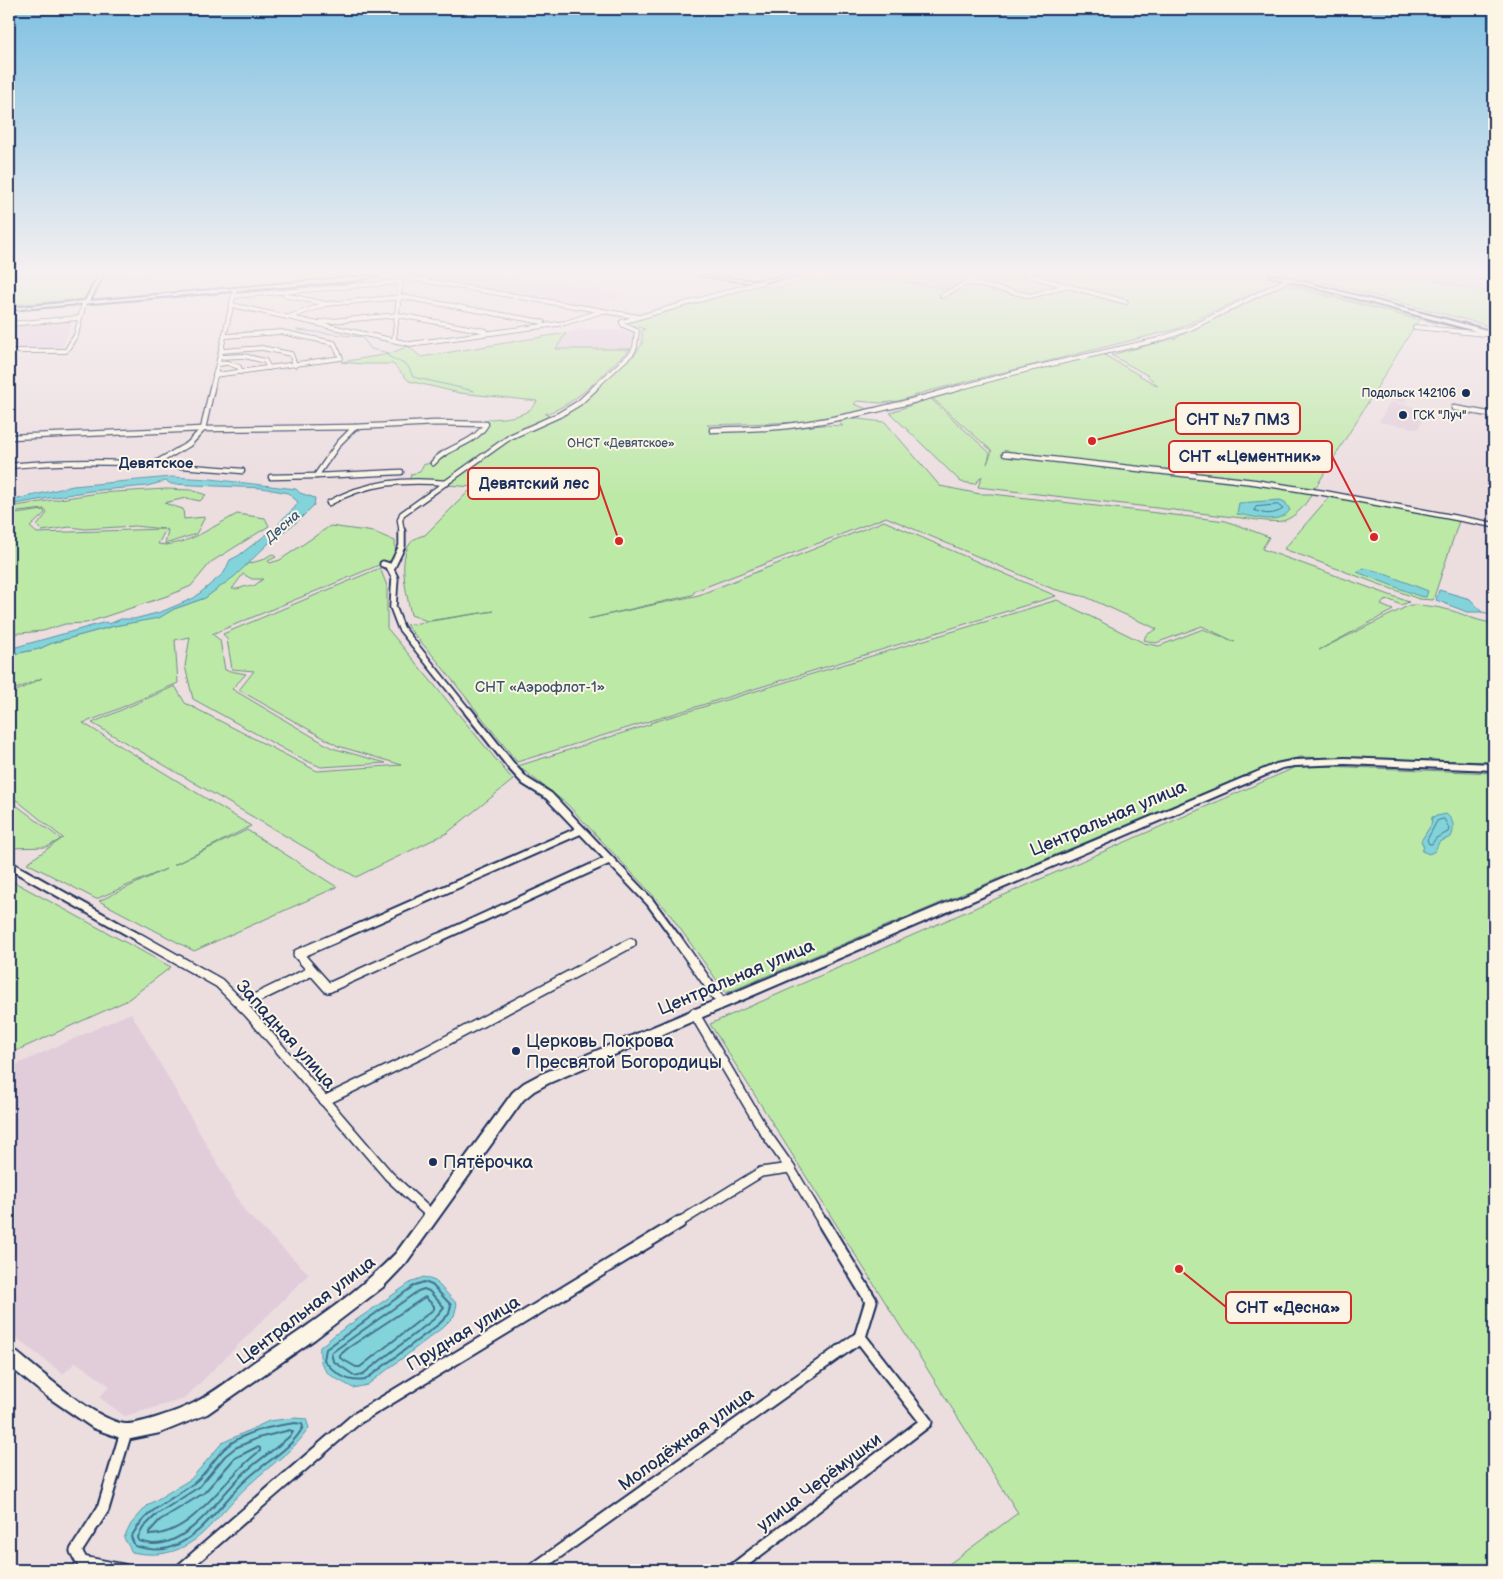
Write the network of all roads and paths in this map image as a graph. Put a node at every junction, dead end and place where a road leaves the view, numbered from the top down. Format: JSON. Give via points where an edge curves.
{"nodes":[{"id":1,"x":68,"y":349,"type":"edge"},
{"id":2,"x":248,"y":349,"type":"edge"},
{"id":3,"x":265,"y":349,"type":"edge"},
{"id":4,"x":337,"y":349,"type":"edge"},
{"id":5,"x":634,"y":349,"type":"edge"},
{"id":6,"x":1119,"y":349,"type":"edge"},
{"id":7,"x":222,"y":350,"type":"joint"},
{"id":8,"x":9,"y":351,"type":"edge"},
{"id":9,"x":220,"y":357,"type":"junction"},
{"id":10,"x":218,"y":364,"type":"junction"},
{"id":11,"x":295,"y":365,"type":"junction"},
{"id":12,"x":269,"y":368,"type":"junction"},
{"id":13,"x":241,"y":372,"type":"junction"},
{"id":14,"x":215,"y":375,"type":"junction"},
{"id":15,"x":1454,"y":408,"type":"dead end"},
{"id":16,"x":1494,"y":414,"type":"edge"},
{"id":17,"x":355,"y":427,"type":"junction"},
{"id":18,"x":203,"y":429,"type":"junction"},
{"id":19,"x":712,"y":430,"type":"dead end"},
{"id":20,"x":9,"y":437,"type":"edge"},
{"id":21,"x":1005,"y":454,"type":"dead end"},
{"id":22,"x":156,"y":463,"type":"junction"},
{"id":23,"x":433,"y":463,"type":"dead end"},
{"id":24,"x":9,"y":466,"type":"edge"},
{"id":25,"x":242,"y":471,"type":"dead end"},
{"id":26,"x":401,"y":472,"type":"dead end"},
{"id":27,"x":316,"y":476,"type":"junction"},
{"id":28,"x":271,"y":477,"type":"dead end"},
{"id":29,"x":447,"y":484,"type":"junction"},
{"id":30,"x":328,"y":504,"type":"dead end"},
{"id":31,"x":1494,"y":525,"type":"edge"},
{"id":32,"x":383,"y":564,"type":"dead end"},
{"id":33,"x":391,"y":569,"type":"junction"},
{"id":34,"x":1494,"y":767,"type":"edge"},
{"id":35,"x":581,"y":830,"type":"junction"},
{"id":36,"x":610,"y":860,"type":"junction"},
{"id":37,"x":9,"y":865,"type":"edge"},
{"id":38,"x":631,"y":943,"type":"dead end"},
{"id":39,"x":312,"y":971,"type":"junction"},
{"id":40,"x":721,"y":1002,"type":"junction"},
{"id":41,"x":242,"y":1005,"type":"junction"},
{"id":42,"x":694,"y":1013,"type":"junction"},
{"id":43,"x":324,"y":1101,"type":"junction"},
{"id":44,"x":790,"y":1168,"type":"junction"},
{"id":45,"x":432,"y":1216,"type":"junction"},
{"id":46,"x":860,"y":1337,"type":"junction"},
{"id":47,"x":9,"y":1356,"type":"edge"},
{"id":48,"x":126,"y":1432,"type":"junction"},
{"id":49,"x":123,"y":1570,"type":"edge"},
{"id":50,"x":181,"y":1570,"type":"edge"},
{"id":51,"x":533,"y":1570,"type":"edge"},
{"id":52,"x":733,"y":1570,"type":"edge"}],
"edges":[{"from":1,"to":8,"type":"street"},
{"from":2,"to":7,"type":"street"},
{"from":3,"to":11,"type":"street","via":[[291,354]]},
{"from":4,"to":11,"type":"street","via":[[342,358]]},
{"from":5,"to":29,"type":"street","via":[[589,395],[558,415],[511,436]]},
{"from":6,"to":19,"type":"street","via":[[831,419],[788,426]]},
{"from":7,"to":9,"type":"street"},
{"from":9,"to":10,"type":"street"},
{"from":9,"to":12,"type":"street","via":[[244,356],[265,361]]},
{"from":10,"to":13,"type":"street","via":[[228,363],[239,367]]},
{"from":10,"to":14,"type":"street"},
{"from":11,"to":12,"type":"street"},
{"from":12,"to":13,"type":"street"},
{"from":13,"to":14,"type":"street"},
{"from":14,"to":18,"type":"street"},
{"from":15,"to":16,"type":"street"},
{"from":17,"to":18,"type":"street"},
{"from":17,"to":23,"type":"street","via":[[486,424],[476,438],[438,454]]},
{"from":17,"to":27,"type":"street"},
{"from":18,"to":20,"type":"street"},
{"from":18,"to":22,"type":"street","via":[[189,444]]},
{"from":21,"to":31,"type":"street","via":[[1263,484]]},
{"from":22,"to":24,"type":"street","via":[[35,462]]},
{"from":22,"to":25,"type":"street"},
{"from":26,"to":27,"type":"street"},
{"from":27,"to":28,"type":"street"},
{"from":29,"to":30,"type":"street","via":[[420,480],[366,486]]},
{"from":29,"to":33,"type":"street","via":[[402,514],[403,539],[399,556]]},
{"from":32,"to":33,"type":"street"},
{"from":33,"to":35,"type":"street","via":[[395,578],[393,607],[401,628],[513,768],[525,781],[549,796]]},
{"from":34,"to":40,"type":"street","name":"Центральная улица","via":[[1345,762],[1279,766]]},
{"from":35,"to":36,"type":"street"},
{"from":35,"to":39,"type":"street","via":[[298,954]]},
{"from":36,"to":39,"type":"street","via":[[328,988]]},
{"from":36,"to":40,"type":"street","via":[[650,902]]},
{"from":37,"to":41,"type":"street","name":"Западная улица","via":[[219,983]]},
{"from":38,"to":43,"type":"street","via":[[426,1052]]},
{"from":39,"to":41,"type":"street"},
{"from":40,"to":42,"type":"street","name":"Центральная улица"},
{"from":41,"to":43,"type":"street","name":"Западная улица"},
{"from":42,"to":44,"type":"street","via":[[764,1131]]},
{"from":42,"to":45,"type":"street","name":"Центральная улица","via":[[529,1087],[509,1107]]},
{"from":43,"to":45,"type":"street","name":"Западная улица","via":[[389,1176]]},
{"from":44,"to":46,"type":"street","via":[[871,1301]]},
{"from":44,"to":50,"type":"street","name":"Прудная улица","via":[[761,1172],[356,1419]]},
{"from":45,"to":48,"type":"street","name":"Центральная улица","via":[[401,1258],[378,1282],[309,1334],[201,1408],[160,1425]]},
{"from":46,"to":51,"type":"street","name":"Молодёжная улица"},
{"from":46,"to":52,"type":"street","name":"улица Черёмушки","via":[[926,1422]]},
{"from":47,"to":48,"type":"street","via":[[79,1410]]},
{"from":48,"to":49,"type":"street","via":[[103,1509],[76,1551],[82,1562]]}]}
